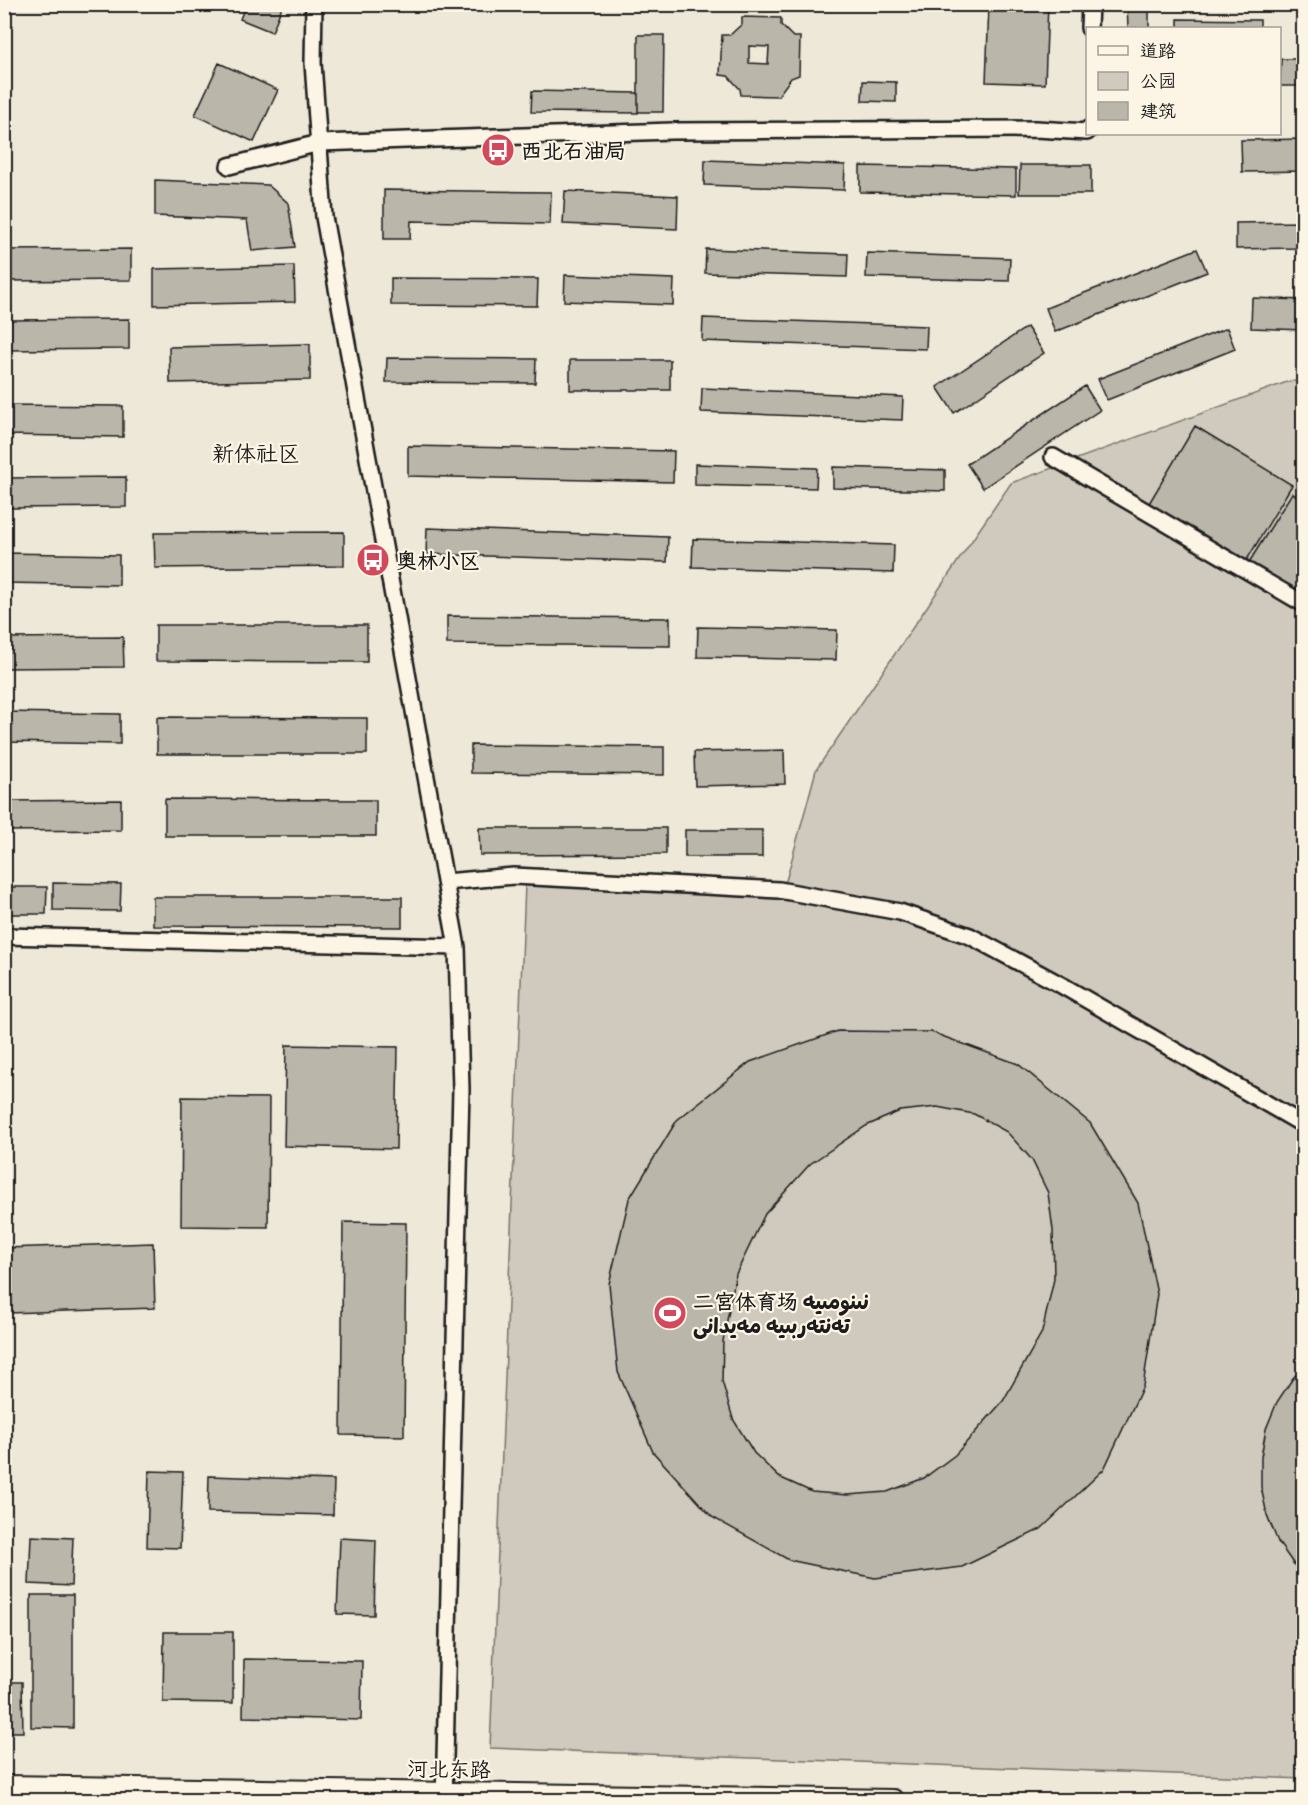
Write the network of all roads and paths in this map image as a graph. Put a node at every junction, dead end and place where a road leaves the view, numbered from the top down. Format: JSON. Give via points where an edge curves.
{"nodes":[{"id":1,"x":314,"y":4,"type":"edge"},
{"id":2,"x":1090,"y":4,"type":"edge"},
{"id":3,"x":1089,"y":27,"type":"edge"},
{"id":4,"x":1086,"y":132,"type":"edge"},
{"id":5,"x":319,"y":143,"type":"junction"},
{"id":6,"x":229,"y":166,"type":"dead end"},
{"id":7,"x":1053,"y":457,"type":"dead end"},
{"id":8,"x":1304,"y":604,"type":"edge"},
{"id":9,"x":445,"y":882,"type":"junction"},
{"id":10,"x":4,"y":936,"type":"edge"},
{"id":11,"x":457,"y":947,"type":"junction"},
{"id":12,"x":1304,"y":1125,"type":"edge"},
{"id":13,"x":4,"y":1786,"type":"edge"},
{"id":14,"x":444,"y":1797,"type":"edge"},
{"id":15,"x":893,"y":1800,"type":"edge"}],
"edges":[{"from":1,"to":5,"type":"street","via":[[313,63]]},
{"from":2,"to":3,"type":"street"},
{"from":4,"to":5,"type":"street","via":[[672,131]]},
{"from":5,"to":6,"type":"street"},
{"from":5,"to":9,"type":"street","via":[[324,217]]},
{"from":7,"to":8,"type":"street"},
{"from":9,"to":11,"type":"street"},
{"from":9,"to":12,"type":"street","via":[[514,876],[779,890],[900,912],[970,936]]},
{"from":10,"to":11,"type":"street"},
{"from":11,"to":14,"type":"street","via":[[461,1089]]},
{"from":13,"to":14,"type":"main road","name":"河北东路"},
{"from":14,"to":15,"type":"main road","name":"河北东路"}]}
